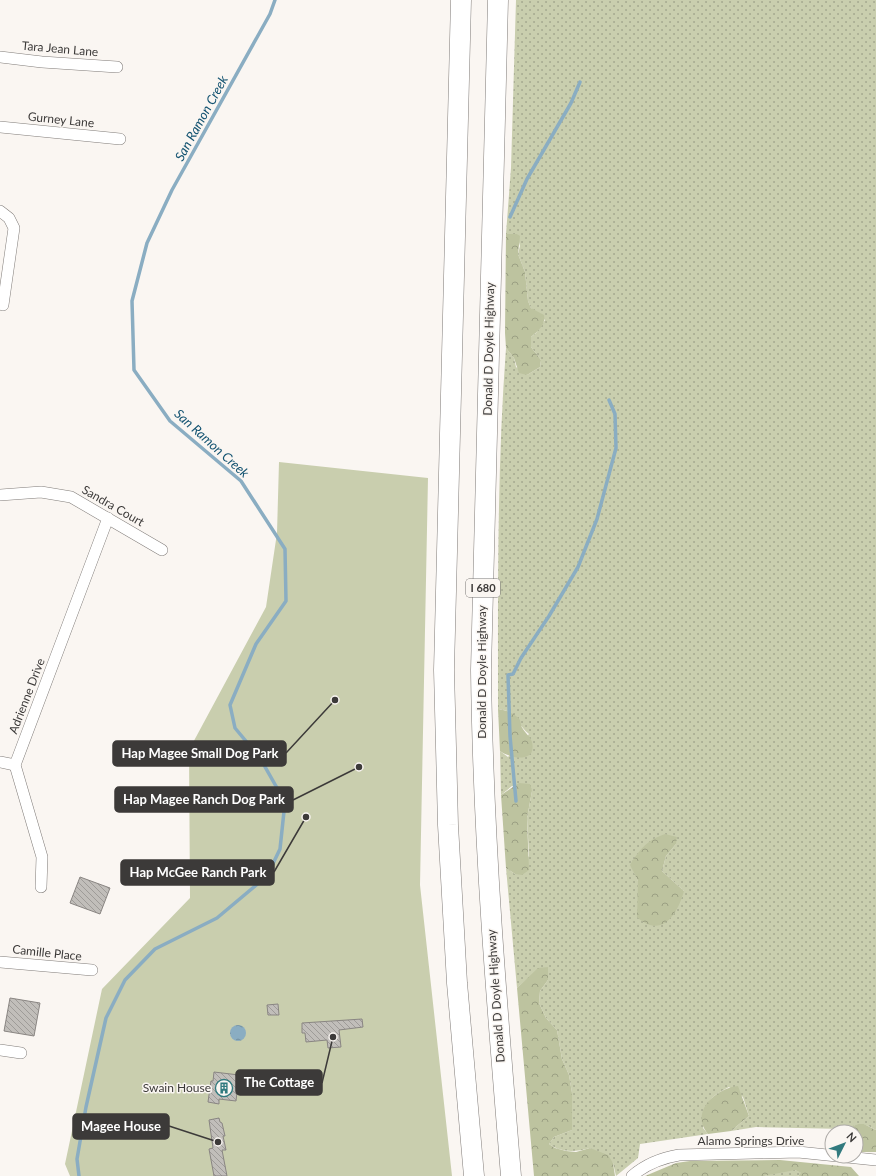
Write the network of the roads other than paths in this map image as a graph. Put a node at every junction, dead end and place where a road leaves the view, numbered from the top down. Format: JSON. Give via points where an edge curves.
{"nodes":[{"id":1,"x":461,"y":0,"type":"edge"},
{"id":2,"x":498,"y":0,"type":"edge"},
{"id":3,"x":0,"y":57,"type":"edge"},
{"id":4,"x":117,"y":67,"type":"dead end"},
{"id":5,"x":0,"y":127,"type":"edge"},
{"id":6,"x":120,"y":140,"type":"dead end"},
{"id":7,"x":0,"y":212,"type":"edge"},
{"id":8,"x":3,"y":305,"type":"dead end"},
{"id":9,"x":0,"y":495,"type":"edge"},
{"id":10,"x":108,"y":518,"type":"junction"},
{"id":11,"x":162,"y":550,"type":"dead end"},
{"id":12,"x":0,"y":762,"type":"edge"},
{"id":13,"x":15,"y":764,"type":"junction"},
{"id":14,"x":41,"y":887,"type":"dead end"},
{"id":15,"x":0,"y":962,"type":"edge"},
{"id":16,"x":92,"y":970,"type":"dead end"},
{"id":17,"x":0,"y":1050,"type":"edge"},
{"id":18,"x":22,"y":1053,"type":"dead end"},
{"id":19,"x":876,"y":1160,"type":"edge"},
{"id":20,"x":474,"y":1176,"type":"edge"},
{"id":21,"x":510,"y":1176,"type":"edge"},
{"id":22,"x":632,"y":1176,"type":"edge"}],
"edges":[{"from":1,"to":20,"type":"highway","via":[[444,670],[448,825],[457,984]]},
{"from":2,"to":21,"type":"highway","name":"Donald D Doyle Highway","number":"I 680","via":[[481,670],[489,899]]},
{"from":3,"to":4,"type":"street","name":"Tara Jean Lane"},
{"from":5,"to":6,"type":"street","name":"Gurney Lane"},
{"from":7,"to":8,"type":"street","via":[[9,218],[14,228]]},
{"from":9,"to":10,"type":"street","name":"Sandra Court","via":[[41,492],[71,496]]},
{"from":10,"to":11,"type":"street","name":"Sandra Court"},
{"from":10,"to":13,"type":"street","name":"Adrienne Drive"},
{"from":12,"to":13,"type":"street"},
{"from":13,"to":14,"type":"street","via":[[42,857]]},
{"from":15,"to":16,"type":"street","name":"Camille Place"},
{"from":17,"to":18,"type":"street"},
{"from":19,"to":22,"type":"street","name":"Alamo Springs Drive","via":[[798,1152],[679,1155],[660,1158]]}]}
